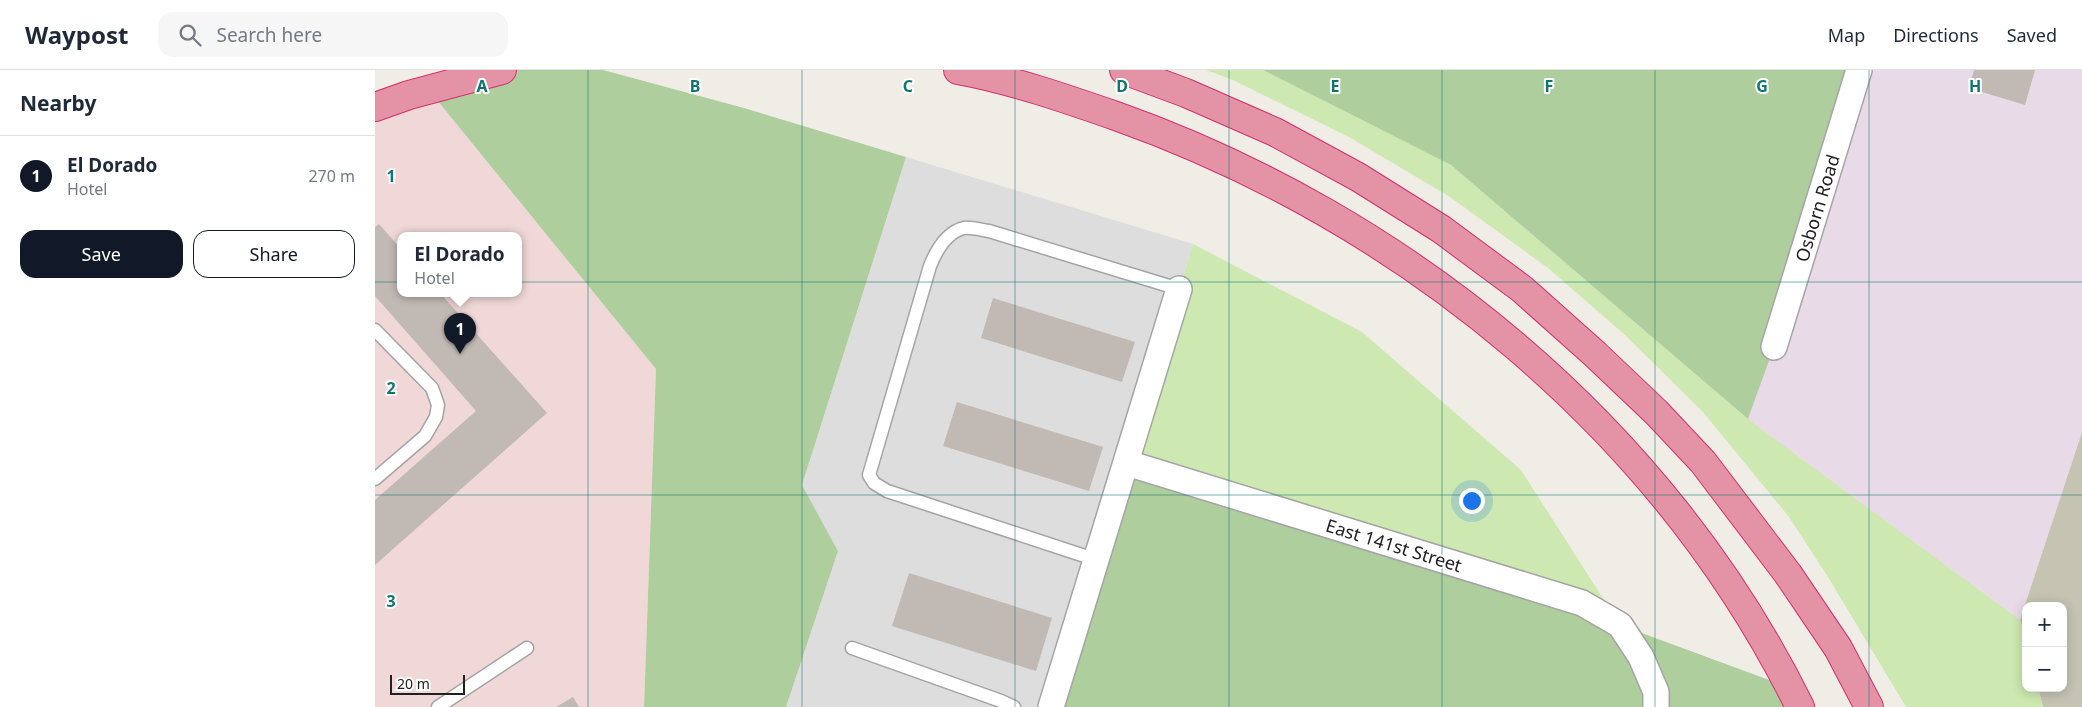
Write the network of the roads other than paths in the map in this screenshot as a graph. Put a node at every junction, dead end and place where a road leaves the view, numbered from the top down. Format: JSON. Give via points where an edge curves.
{"nodes":[{"id":1,"x":502,"y":70,"type":"edge"},
{"id":2,"x":958,"y":70,"type":"edge"},
{"id":3,"x":1124,"y":70,"type":"edge"},
{"id":4,"x":1859,"y":70,"type":"edge"},
{"id":5,"x":375,"y":107,"type":"edge"},
{"id":6,"x":1179,"y":289,"type":"joint"},
{"id":7,"x":375,"y":330,"type":"edge"},
{"id":8,"x":1774,"y":347,"type":"dead end"},
{"id":9,"x":1127,"y":462,"type":"junction"},
{"id":10,"x":375,"y":479,"type":"edge"},
{"id":11,"x":1097,"y":560,"type":"junction"},
{"id":12,"x":527,"y":648,"type":"dead end"},
{"id":13,"x":852,"y":648,"type":"dead end"},
{"id":14,"x":438,"y":707,"type":"edge"},
{"id":15,"x":1014,"y":707,"type":"edge"},
{"id":16,"x":1051,"y":707,"type":"edge"},
{"id":17,"x":1656,"y":707,"type":"edge"},
{"id":18,"x":1800,"y":707,"type":"edge"},
{"id":19,"x":1869,"y":707,"type":"edge"}],
"edges":[{"from":1,"to":5,"type":"highway"},
{"from":2,"to":18,"type":"highway","via":[[1059,96],[1151,128],[1227,161],[1324,212],[1397,256],[1468,306],[1579,403],[1637,464],[1699,541],[1749,614]]},
{"from":3,"to":19,"type":"highway","via":[[1187,92],[1275,132],[1357,177],[1441,229],[1522,289],[1656,412],[1703,462],[1811,607],[1838,648]]},
{"from":4,"to":8,"type":"street","name":"Osborn Road"},
{"from":6,"to":9,"type":"street"},
{"from":6,"to":11,"type":"lane","via":[[989,231],[965,228],[936,250],[929,266],[869,475],[874,483],[887,491]]},
{"from":7,"to":10,"type":"lane","via":[[432,388],[438,405],[425,436]]},
{"from":9,"to":11,"type":"street"},
{"from":9,"to":17,"type":"street","name":"East 141st Street","via":[[1582,603],[1620,625],[1641,657],[1656,692]]},
{"from":11,"to":16,"type":"street"},
{"from":12,"to":14,"type":"lane"},
{"from":13,"to":15,"type":"lane"}]}
